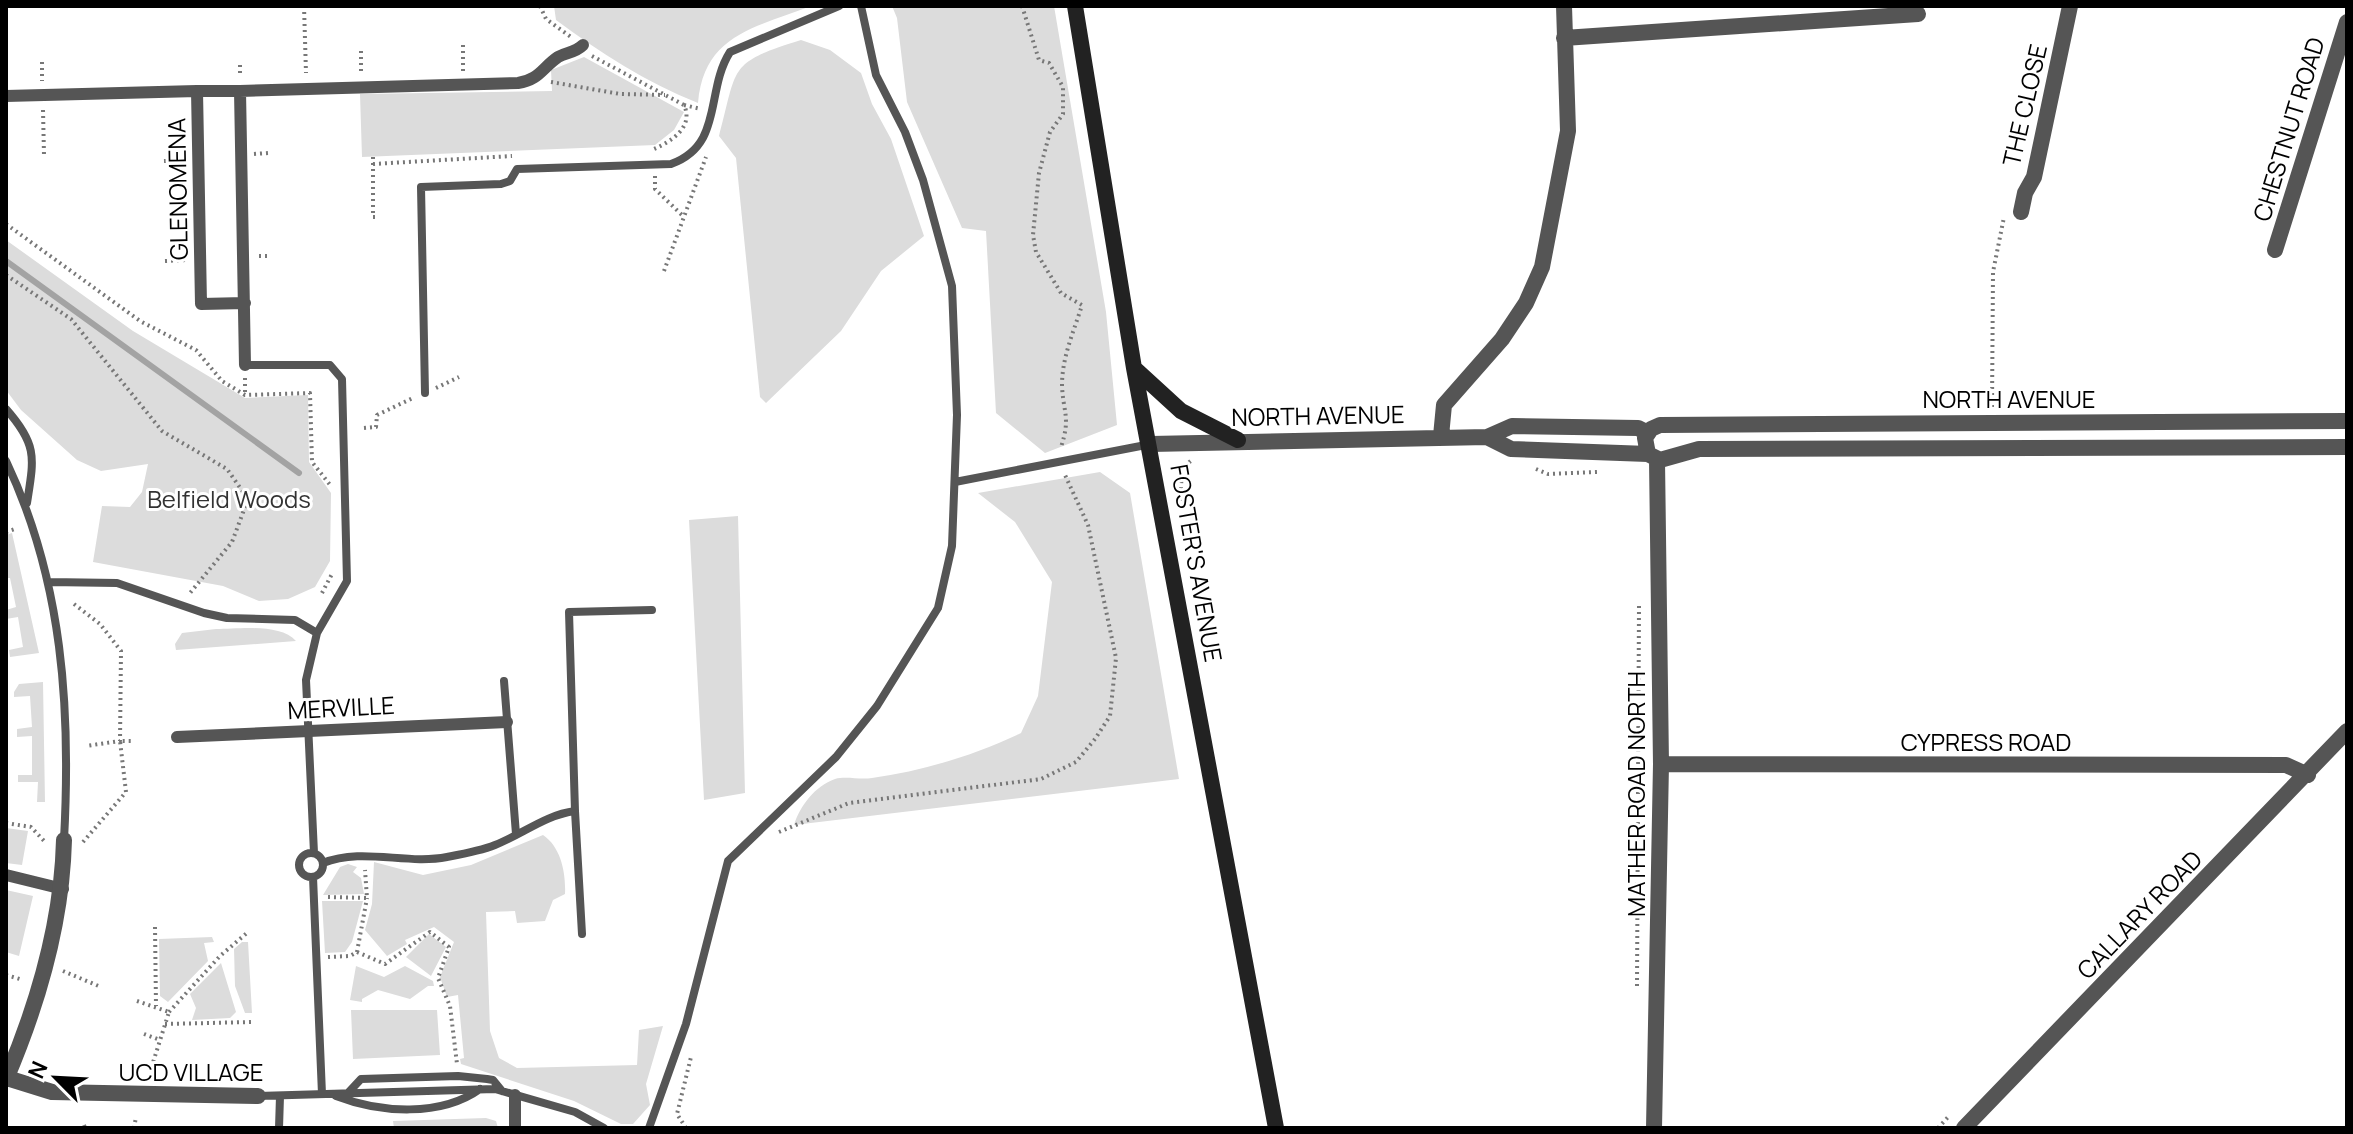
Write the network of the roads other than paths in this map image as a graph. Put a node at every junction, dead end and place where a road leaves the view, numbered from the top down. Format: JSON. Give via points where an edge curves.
{"nodes":[{"id":1,"x":839,"y":6,"type":"edge"},
{"id":2,"x":861,"y":6,"type":"edge"},
{"id":3,"x":1075,"y":6,"type":"edge"},
{"id":4,"x":1564,"y":6,"type":"edge"},
{"id":5,"x":2070,"y":6,"type":"edge"},
{"id":6,"x":1918,"y":14,"type":"dead end"},
{"id":7,"x":2347,"y":22,"type":"edge"},
{"id":8,"x":1564,"y":38,"type":"junction"},
{"id":9,"x":583,"y":45,"type":"road end"},
{"id":10,"x":197,"y":91,"type":"junction"},
{"id":11,"x":240,"y":91,"type":"junction"},
{"id":12,"x":6,"y":96,"type":"edge"},
{"id":13,"x":2014,"y":212,"type":"road end"},
{"id":14,"x":2275,"y":250,"type":"dead end"},
{"id":15,"x":245,"y":303,"type":"junction"},
{"id":16,"x":245,"y":365,"type":"joint"},
{"id":17,"x":1134,"y":368,"type":"junction"},
{"id":18,"x":425,"y":393,"type":"road end"},
{"id":19,"x":6,"y":409,"type":"edge"},
{"id":20,"x":2347,"y":421,"type":"edge"},
{"id":21,"x":1671,"y":427,"type":"junction"},
{"id":22,"x":1648,"y":433,"type":"junction"},
{"id":23,"x":1441,"y":436,"type":"junction"},
{"id":24,"x":1487,"y":437,"type":"junction"},
{"id":25,"x":1238,"y":440,"type":"junction"},
{"id":26,"x":1151,"y":444,"type":"junction"},
{"id":27,"x":2347,"y":447,"type":"edge"},
{"id":28,"x":1675,"y":455,"type":"junction"},
{"id":29,"x":1653,"y":457,"type":"junction"},
{"id":30,"x":6,"y":461,"type":"edge"},
{"id":31,"x":955,"y":482,"type":"junction"},
{"id":32,"x":27,"y":504,"type":"junction"},
{"id":33,"x":49,"y":582,"type":"junction"},
{"id":34,"x":652,"y":610,"type":"dead end"},
{"id":35,"x":317,"y":633,"type":"junction"},
{"id":36,"x":504,"y":681,"type":"dead end"},
{"id":37,"x":507,"y":722,"type":"junction"},
{"id":38,"x":2347,"y":731,"type":"edge"},
{"id":39,"x":306,"y":732,"type":"junction"},
{"id":40,"x":177,"y":737,"type":"dead end"},
{"id":41,"x":1661,"y":764,"type":"junction"},
{"id":42,"x":2308,"y":775,"type":"junction"},
{"id":43,"x":575,"y":811,"type":"junction"},
{"id":44,"x":516,"y":834,"type":"junction"},
{"id":45,"x":64,"y":840,"type":"joint"},
{"id":46,"x":314,"y":853,"type":"junction"},
{"id":47,"x":323,"y":863,"type":"junction"},
{"id":48,"x":6,"y":875,"type":"edge"},
{"id":49,"x":313,"y":877,"type":"junction"},
{"id":50,"x":63,"y":889,"type":"junction"},
{"id":51,"x":582,"y":934,"type":"dead end"},
{"id":52,"x":6,"y":1079,"type":"edge"},
{"id":53,"x":481,"y":1089,"type":"junction"},
{"id":54,"x":509,"y":1093,"type":"junction"},
{"id":55,"x":327,"y":1094,"type":"junction"},
{"id":56,"x":347,"y":1094,"type":"junction"},
{"id":57,"x":258,"y":1096,"type":"joint"},
{"id":58,"x":280,"y":1096,"type":"junction"},
{"id":59,"x":279,"y":1128,"type":"edge"},
{"id":60,"x":515,"y":1128,"type":"edge"},
{"id":61,"x":604,"y":1128,"type":"edge"},
{"id":62,"x":649,"y":1128,"type":"edge"},
{"id":63,"x":1276,"y":1128,"type":"edge"},
{"id":64,"x":1654,"y":1128,"type":"edge"},
{"id":65,"x":1964,"y":1128,"type":"edge"}],
"edges":[{"from":1,"to":18,"type":"lane","via":[[730,52],[720,67],[709,126],[688,158],[671,164],[517,169],[501,184],[421,187]]},
{"from":2,"to":31,"type":"lane","via":[[876,75],[923,180],[952,286]]},
{"from":3,"to":17,"type":"main road","name":"FOSTER'S AVENUE"},
{"from":4,"to":8,"type":"street"},
{"from":5,"to":13,"type":"street","name":"THE CLOSE","via":[[2034,177]]},
{"from":6,"to":8,"type":"street"},
{"from":7,"to":14,"type":"street","name":"CHESTNUT ROAD"},
{"from":8,"to":23,"type":"street","via":[[1568,131],[1542,267],[1502,339],[1444,405]]},
{"from":9,"to":11,"type":"street","name":"GLENOMENA","via":[[558,57],[537,78],[518,83]]},
{"from":10,"to":11,"type":"street","name":"GLENOMENA"},
{"from":10,"to":12,"type":"street"},
{"from":10,"to":15,"type":"street","name":"GLENOMENA","via":[[201,304]]},
{"from":11,"to":15,"type":"street"},
{"from":15,"to":16,"type":"street"},
{"from":16,"to":35,"type":"lane","via":[[330,365],[342,379],[347,581]]},
{"from":17,"to":25,"type":"main road","via":[[1181,411]]},
{"from":17,"to":26,"type":"main road","name":"FOSTER'S AVENUE"},
{"from":19,"to":32,"type":"lane","via":[[22,427],[34,458]]},
{"from":20,"to":21,"type":"street","name":"NORTH AVENUE"},
{"from":21,"to":22,"type":"street","name":"NORTH AVENUE","via":[[1660,425]]},
{"from":21,"to":28,"type":"street","via":[[1680,439]]},
{"from":22,"to":24,"type":"street","name":"NORTH AVENUE","via":[[1638,428],[1512,426]]},
{"from":22,"to":29,"type":"street","via":[[1645,444]]},
{"from":23,"to":24,"type":"street","name":"NORTH AVENUE"},
{"from":23,"to":25,"type":"street","name":"NORTH AVENUE"},
{"from":24,"to":29,"type":"street","name":"NORTH AVENUE","via":[[1511,449]]},
{"from":25,"to":26,"type":"street","name":"NORTH AVENUE"},
{"from":26,"to":31,"type":"lane"},
{"from":26,"to":63,"type":"main road","name":"FOSTER'S AVENUE"},
{"from":27,"to":28,"type":"street","name":"NORTH AVENUE","via":[[1699,449]]},
{"from":28,"to":29,"type":"street","name":"NORTH AVENUE"},
{"from":29,"to":41,"type":"street","name":"MATHER ROAD NORTH"},
{"from":30,"to":32,"type":"lane"},
{"from":31,"to":62,"type":"lane","via":[[952,546],[938,608],[910,657],[836,757],[728,861],[686,1024]]},
{"from":32,"to":33,"type":"lane"},
{"from":33,"to":35,"type":"lane","via":[[117,583],[227,618],[295,620]]},
{"from":33,"to":45,"type":"lane","via":[[64,669]]},
{"from":34,"to":43,"type":"lane","via":[[569,612]]},
{"from":35,"to":39,"type":"lane","via":[[306,680]]},
{"from":36,"to":37,"type":"lane"},
{"from":37,"to":39,"type":"street","name":"MERVILLE"},
{"from":37,"to":44,"type":"lane"},
{"from":38,"to":42,"type":"street","name":"CALLARY ROAD"},
{"from":39,"to":40,"type":"street","name":"MERVILLE"},
{"from":39,"to":46,"type":"lane"},
{"from":41,"to":42,"type":"street","name":"CYPRESS ROAD","via":[[2286,765]]},
{"from":41,"to":64,"type":"street","name":"MATHER ROAD NORTH"},
{"from":42,"to":65,"type":"street","name":"CALLARY ROAD"},
{"from":43,"to":44,"type":"lane","via":[[558,813]]},
{"from":43,"to":51,"type":"lane"},
{"from":44,"to":47,"type":"lane","via":[[470,853],[420,861],[364,856]]},
{"from":45,"to":50,"type":"street"},
{"from":46,"to":47,"type":"lane"},
{"from":46,"to":49,"type":"lane","via":[[303,855],[299,865],[301,873]]},
{"from":47,"to":49,"type":"lane"},
{"from":48,"to":50,"type":"street"},
{"from":49,"to":55,"type":"lane"},
{"from":50,"to":52,"type":"street","via":[[39,985]]},
{"from":52,"to":57,"type":"street","name":"UCD VILLAGE","via":[[52,1092]]},
{"from":53,"to":54,"type":"lane","name":"UCD VILLAGE"},
{"from":53,"to":55,"type":"lane","name":"UCD VILLAGE","via":[[462,1102],[425,1107],[365,1107]]},
{"from":53,"to":56,"type":"lane","name":"UCD VILLAGE"},
{"from":54,"to":56,"type":"lane","name":"UCD VILLAGE","via":[[487,1079],[404,1077],[361,1079]]},
{"from":54,"to":60,"type":"street"},
{"from":54,"to":61,"type":"lane","via":[[575,1112]]},
{"from":55,"to":56,"type":"lane","name":"UCD VILLAGE"},
{"from":55,"to":58,"type":"lane","name":"UCD VILLAGE"},
{"from":57,"to":58,"type":"lane","name":"UCD VILLAGE"},
{"from":58,"to":59,"type":"lane","name":"UCD VILLAGE"}]}
